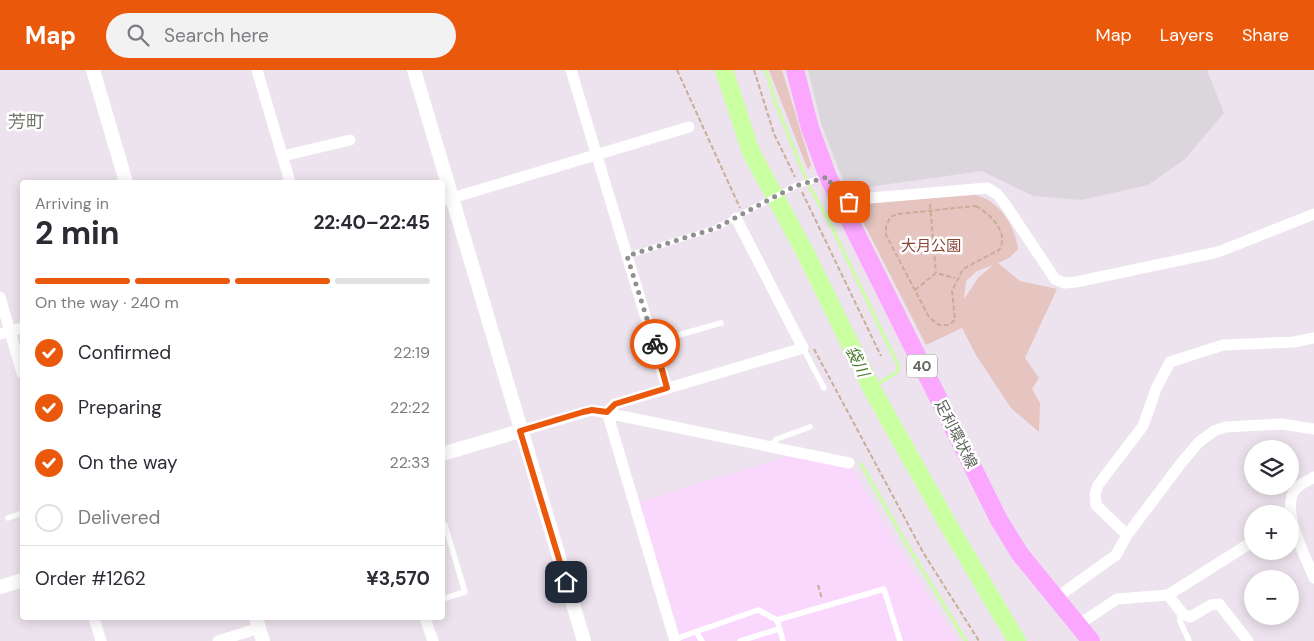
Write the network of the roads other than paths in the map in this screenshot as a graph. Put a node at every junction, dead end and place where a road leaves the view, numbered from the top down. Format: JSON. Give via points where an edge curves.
{"nodes":[{"id":1,"x":93,"y":70,"type":"edge"},
{"id":2,"x":257,"y":70,"type":"edge"},
{"id":3,"x":414,"y":70,"type":"edge"},
{"id":4,"x":571,"y":70,"type":"edge"},
{"id":5,"x":795,"y":70,"type":"edge"},
{"id":6,"x":689,"y":127,"type":"dead end"},
{"id":7,"x":350,"y":140,"type":"dead end"},
{"id":8,"x":597,"y":154,"type":"junction"},
{"id":9,"x":283,"y":156,"type":"junction"},
{"id":10,"x":828,"y":177,"type":"junction"},
{"id":11,"x":125,"y":180,"type":"edge"},
{"id":12,"x":289,"y":180,"type":"edge"},
{"id":13,"x":442,"y":180,"type":"edge"},
{"id":14,"x":447,"y":200,"type":"edge"},
{"id":15,"x":841,"y":205,"type":"junction"},
{"id":16,"x":741,"y":213,"type":"junction"},
{"id":17,"x":1314,"y":214,"type":"edge"},
{"id":18,"x":627,"y":256,"type":"junction"},
{"id":19,"x":0,"y":297,"type":"edge"},
{"id":20,"x":721,"y":323,"type":"dead end"},
{"id":21,"x":20,"y":329,"type":"edge"},
{"id":22,"x":5,"y":333,"type":"edge"},
{"id":23,"x":1314,"y":338,"type":"edge"},
{"id":24,"x":654,"y":342,"type":"junction"},
{"id":25,"x":808,"y":348,"type":"junction"},
{"id":26,"x":20,"y":368,"type":"edge"},
{"id":27,"x":667,"y":388,"type":"junction"},
{"id":28,"x":824,"y":388,"type":"dead end"},
{"id":29,"x":607,"y":412,"type":"junction"},
{"id":30,"x":810,"y":427,"type":"dead end"},
{"id":31,"x":1314,"y":429,"type":"edge"},
{"id":32,"x":520,"y":431,"type":"junction"},
{"id":33,"x":770,"y":446,"type":"junction"},
{"id":34,"x":445,"y":453,"type":"edge"},
{"id":35,"x":849,"y":462,"type":"dead end"},
{"id":36,"x":1314,"y":477,"type":"edge"},
{"id":37,"x":1290,"y":505,"type":"edge"},
{"id":38,"x":20,"y":514,"type":"edge"},
{"id":39,"x":8,"y":518,"type":"dead end"},
{"id":40,"x":445,"y":525,"type":"edge"},
{"id":41,"x":1127,"y":536,"type":"junction"},
{"id":42,"x":1299,"y":542,"type":"edge"},
{"id":43,"x":1244,"y":547,"type":"edge"},
{"id":44,"x":1314,"y":578,"type":"edge"},
{"id":45,"x":20,"y":581,"type":"edge"},
{"id":46,"x":0,"y":587,"type":"edge"},
{"id":47,"x":1168,"y":595,"type":"junction"},
{"id":48,"x":445,"y":598,"type":"edge"},
{"id":49,"x":1056,"y":598,"type":"junction"},
{"id":50,"x":1179,"y":609,"type":"junction"},
{"id":51,"x":95,"y":620,"type":"edge"},
{"id":52,"x":427,"y":620,"type":"edge"},
{"id":53,"x":777,"y":620,"type":"junction"},
{"id":54,"x":1078,"y":625,"type":"junction"},
{"id":55,"x":260,"y":629,"type":"edge"},
{"id":56,"x":779,"y":629,"type":"junction"},
{"id":57,"x":696,"y":632,"type":"junction"},
{"id":58,"x":581,"y":640,"type":"edge"},
{"id":59,"x":672,"y":640,"type":"edge"},
{"id":60,"x":101,"y":641,"type":"edge"},
{"id":61,"x":218,"y":641,"type":"edge"},
{"id":62,"x":433,"y":641,"type":"edge"},
{"id":63,"x":702,"y":641,"type":"edge"},
{"id":64,"x":740,"y":641,"type":"edge"},
{"id":65,"x":783,"y":641,"type":"edge"},
{"id":66,"x":900,"y":641,"type":"edge"},
{"id":67,"x":1091,"y":641,"type":"edge"},
{"id":68,"x":1189,"y":641,"type":"edge"},
{"id":69,"x":1248,"y":641,"type":"edge"}],
"edges":[{"from":1,"to":11,"type":"street"},
{"from":2,"to":9,"type":"street"},
{"from":3,"to":13,"type":"street"},
{"from":4,"to":8,"type":"street"},
{"from":5,"to":10,"type":"main road","name":"足利環状線","number":"40"},
{"from":6,"to":8,"type":"street"},
{"from":7,"to":9,"type":"street"},
{"from":8,"to":14,"type":"street"},
{"from":8,"to":18,"type":"street"},
{"from":9,"to":12,"type":"street"},
{"from":10,"to":15,"type":"main road","name":"足利環状線","number":"40"},
{"from":10,"to":16,"type":"lane","via":[[797,186]]},
{"from":14,"to":32,"type":"street"},
{"from":15,"to":17,"type":"street","via":[[859,199],[987,188],[1003,201],[1055,279],[1064,283],[1218,252]]},
{"from":15,"to":49,"type":"main road","name":"足利環状線","number":"40","via":[[999,520],[1020,554]]},
{"from":16,"to":18,"type":"lane","via":[[697,235]]},
{"from":16,"to":25,"type":"street"},
{"from":18,"to":24,"type":"street"},
{"from":19,"to":22,"type":"street"},
{"from":20,"to":24,"type":"lane"},
{"from":21,"to":22,"type":"street"},
{"from":22,"to":26,"type":"street"},
{"from":23,"to":41,"type":"street","via":[[1223,345],[1170,362],[1143,426],[1098,485],[1095,494],[1096,504]]},
{"from":24,"to":27,"type":"street"},
{"from":25,"to":27,"type":"street"},
{"from":25,"to":28,"type":"lane"},
{"from":27,"to":29,"type":"street","via":[[615,404]]},
{"from":29,"to":32,"type":"street","via":[[592,410]]},
{"from":29,"to":33,"type":"street"},
{"from":29,"to":59,"type":"street"},
{"from":30,"to":33,"type":"lane","via":[[777,439]]},
{"from":31,"to":41,"type":"street","via":[[1282,424],[1225,427],[1214,431],[1198,442]]},
{"from":32,"to":34,"type":"street"},
{"from":32,"to":58,"type":"street"},
{"from":33,"to":35,"type":"street"},
{"from":36,"to":37,"type":"street","via":[[1296,488],[1291,495]]},
{"from":38,"to":39,"type":"lane"},
{"from":40,"to":48,"type":"lane","via":[[465,592]]},
{"from":41,"to":49,"type":"street","via":[[1116,555]]},
{"from":42,"to":44,"type":"street"},
{"from":43,"to":47,"type":"street"},
{"from":45,"to":46,"type":"street"},
{"from":47,"to":50,"type":"street"},
{"from":47,"to":54,"type":"street","via":[[1117,599]]},
{"from":49,"to":54,"type":"main road","name":"足利環状線","number":"40"},
{"from":50,"to":68,"type":"lane","via":[[1180,621]]},
{"from":50,"to":69,"type":"street","via":[[1190,617],[1211,604],[1219,604]]},
{"from":51,"to":60,"type":"street"},
{"from":52,"to":62,"type":"street"},
{"from":53,"to":56,"type":"lane"},
{"from":53,"to":57,"type":"lane","via":[[758,610]]},
{"from":53,"to":66,"type":"lane","via":[[884,589]]},
{"from":54,"to":67,"type":"main road","name":"足利環状線","number":"40"},
{"from":55,"to":61,"type":"street"},
{"from":56,"to":64,"type":"lane"},
{"from":56,"to":65,"type":"lane"},
{"from":57,"to":59,"type":"lane"},
{"from":57,"to":63,"type":"lane"}]}
